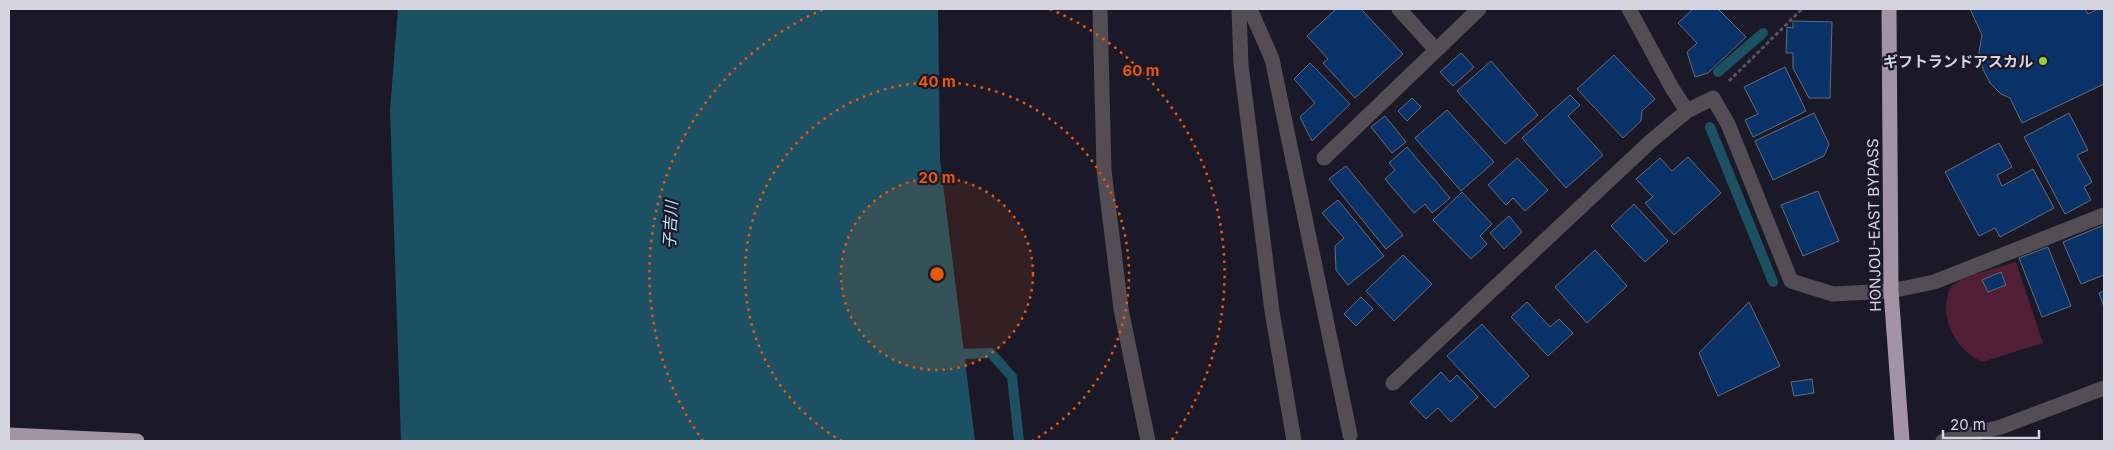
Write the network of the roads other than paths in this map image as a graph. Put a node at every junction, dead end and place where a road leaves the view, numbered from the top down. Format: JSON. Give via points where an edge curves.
{"nodes":[{"id":1,"x":1100,"y":9,"type":"edge"},
{"id":2,"x":1239,"y":9,"type":"edge"},
{"id":3,"x":1250,"y":9,"type":"edge"},
{"id":4,"x":1399,"y":9,"type":"edge"},
{"id":5,"x":1480,"y":9,"type":"edge"},
{"id":6,"x":1629,"y":9,"type":"edge"},
{"id":7,"x":1889,"y":9,"type":"edge"},
{"id":8,"x":1436,"y":50,"type":"junction"},
{"id":9,"x":1687,"y":110,"type":"junction"},
{"id":10,"x":1324,"y":158,"type":"dead end"},
{"id":11,"x":2104,"y":215,"type":"edge"},
{"id":12,"x":1892,"y":291,"type":"junction"},
{"id":13,"x":1394,"y":383,"type":"dead end"},
{"id":14,"x":2104,"y":388,"type":"edge"},
{"id":15,"x":1350,"y":435,"type":"dead end"},
{"id":16,"x":9,"y":436,"type":"edge"},
{"id":17,"x":137,"y":441,"type":"edge"},
{"id":18,"x":1148,"y":441,"type":"edge"},
{"id":19,"x":1294,"y":441,"type":"edge"},
{"id":20,"x":1902,"y":441,"type":"edge"},
{"id":21,"x":1944,"y":441,"type":"edge"}],
"edges":[{"from":1,"to":18,"type":"street","via":[[1104,170],[1121,309]]},
{"from":2,"to":19,"type":"street","via":[[1241,65],[1267,272]]},
{"from":3,"to":15,"type":"street","via":[[1272,59]]},
{"from":4,"to":8,"type":"street"},
{"from":5,"to":8,"type":"street"},
{"from":6,"to":9,"type":"street"},
{"from":7,"to":12,"type":"highway","name":"HONJOU-EAST BYPASS"},
{"from":8,"to":10,"type":"street"},
{"from":9,"to":12,"type":"street","via":[[1713,98],[1728,124],[1791,281],[1833,294]]},
{"from":9,"to":13,"type":"street"},
{"from":11,"to":12,"type":"street","via":[[1934,282]]},
{"from":12,"to":20,"type":"highway","name":"HONJOU-EAST BYPASS"},
{"from":14,"to":21,"type":"street","via":[[2000,427]]},
{"from":16,"to":17,"type":"highway"}]}
